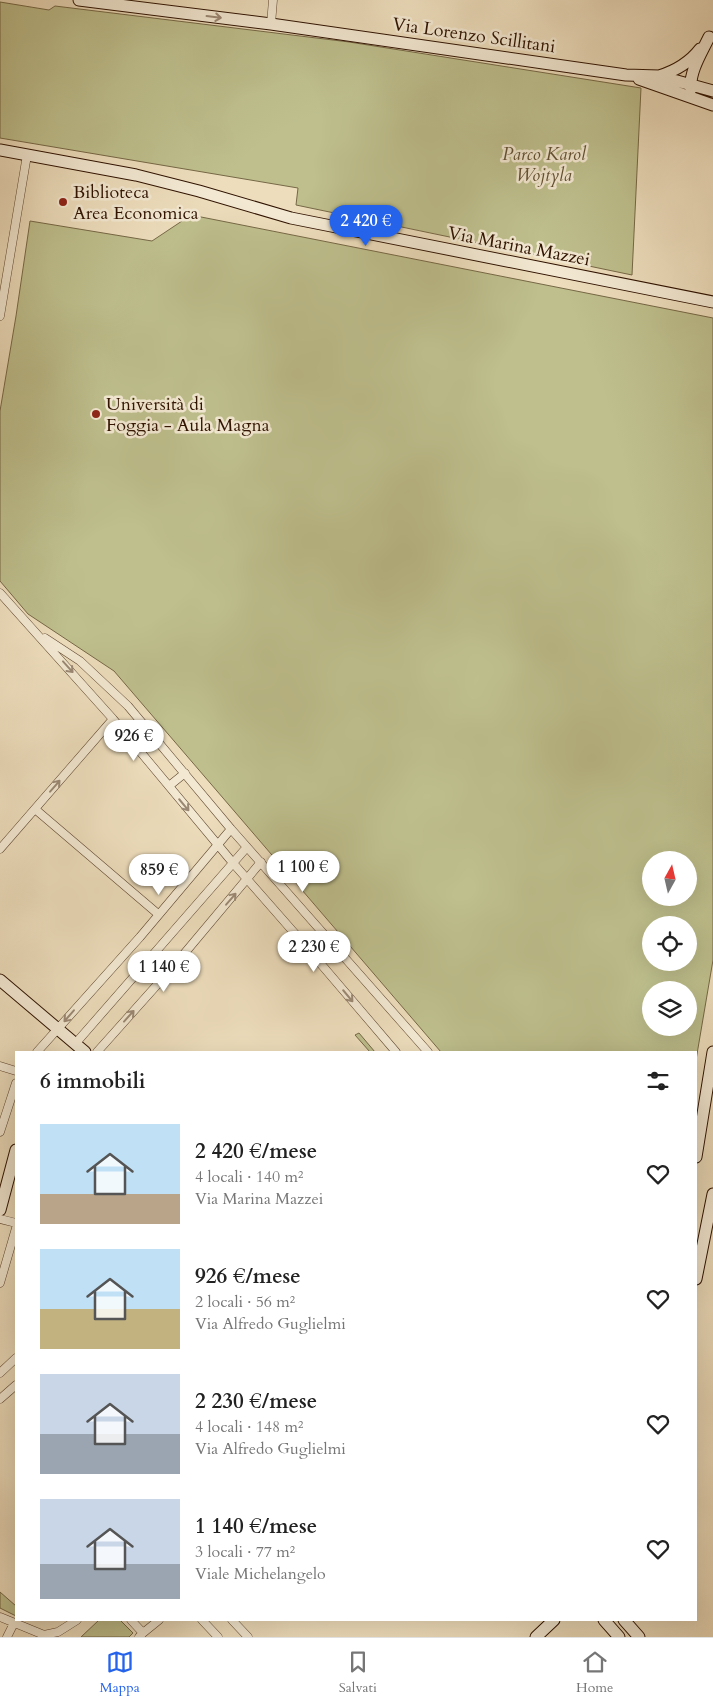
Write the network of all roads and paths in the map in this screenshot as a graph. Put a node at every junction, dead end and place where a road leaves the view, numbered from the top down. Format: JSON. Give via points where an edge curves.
{"nodes":[{"id":1,"x":79,"y":0,"type":"edge"},
{"id":2,"x":273,"y":0,"type":"edge"},
{"id":3,"x":271,"y":24,"type":"junction"},
{"id":4,"x":626,"y":75,"type":"junction"},
{"id":5,"x":659,"y":76,"type":"junction"},
{"id":6,"x":690,"y":84,"type":"junction"},
{"id":7,"x":712,"y":90,"type":"edge"},
{"id":8,"x":694,"y":98,"type":"junction"},
{"id":9,"x":713,"y":106,"type":"edge"},
{"id":10,"x":0,"y":150,"type":"edge"},
{"id":11,"x":27,"y":155,"type":"junction"},
{"id":12,"x":713,"y":302,"type":"edge"},
{"id":13,"x":1,"y":305,"type":"edge"},
{"id":14,"x":0,"y":316,"type":"edge"},
{"id":15,"x":0,"y":593,"type":"edge"},
{"id":16,"x":35,"y":631,"type":"junction"},
{"id":17,"x":113,"y":719,"type":"junction"},
{"id":18,"x":185,"y":774,"type":"junction"},
{"id":19,"x":169,"y":786,"type":"junction"},
{"id":20,"x":35,"y":809,"type":"junction"},
{"id":21,"x":231,"y":829,"type":"junction"},
{"id":22,"x":217,"y":845,"type":"junction"},
{"id":23,"x":247,"y":847,"type":"junction"},
{"id":24,"x":0,"y":849,"type":"edge"},
{"id":25,"x":261,"y":862,"type":"junction"},
{"id":26,"x":233,"y":864,"type":"junction"},
{"id":27,"x":248,"y":880,"type":"junction"},
{"id":28,"x":158,"y":914,"type":"junction"},
{"id":29,"x":0,"y":980,"type":"edge"},
{"id":30,"x":58,"y":1029,"type":"junction"},
{"id":31,"x":71,"y":1048,"type":"edge"},
{"id":32,"x":38,"y":1051,"type":"edge"},
{"id":33,"x":97,"y":1051,"type":"edge"},
{"id":34,"x":395,"y":1051,"type":"edge"},
{"id":35,"x":427,"y":1051,"type":"edge"},
{"id":36,"x":713,"y":1052,"type":"edge"},
{"id":37,"x":0,"y":1066,"type":"edge"},
{"id":38,"x":15,"y":1071,"type":"edge"},
{"id":39,"x":15,"y":1086,"type":"edge"},
{"id":40,"x":709,"y":1110,"type":"edge"},
{"id":41,"x":0,"y":1132,"type":"edge"},
{"id":42,"x":697,"y":1153,"type":"edge"},
{"id":43,"x":15,"y":1154,"type":"edge"},
{"id":44,"x":713,"y":1194,"type":"edge"},
{"id":45,"x":0,"y":1210,"type":"edge"},
{"id":46,"x":0,"y":1219,"type":"edge"},
{"id":47,"x":15,"y":1223,"type":"edge"},
{"id":48,"x":15,"y":1231,"type":"edge"},
{"id":49,"x":697,"y":1274,"type":"edge"},
{"id":50,"x":0,"y":1283,"type":"edge"},
{"id":51,"x":15,"y":1359,"type":"edge"},
{"id":52,"x":0,"y":1373,"type":"edge"},
{"id":53,"x":15,"y":1386,"type":"edge"},
{"id":54,"x":0,"y":1399,"type":"edge"},
{"id":55,"x":0,"y":1617,"type":"edge"},
{"id":56,"x":75,"y":1621,"type":"edge"},
{"id":57,"x":132,"y":1621,"type":"edge"},
{"id":58,"x":158,"y":1621,"type":"edge"},
{"id":59,"x":203,"y":1621,"type":"edge"},
{"id":60,"x":233,"y":1621,"type":"edge"},
{"id":61,"x":553,"y":1621,"type":"edge"},
{"id":62,"x":605,"y":1621,"type":"edge"},
{"id":63,"x":625,"y":1621,"type":"edge"},
{"id":64,"x":14,"y":1623,"type":"junction"},
{"id":65,"x":141,"y":1635,"type":"edge"},
{"id":66,"x":6,"y":1637,"type":"edge"},
{"id":67,"x":218,"y":1637,"type":"edge"},
{"id":68,"x":248,"y":1637,"type":"edge"},
{"id":69,"x":536,"y":1637,"type":"edge"},
{"id":70,"x":619,"y":1637,"type":"edge"},
{"id":71,"x":639,"y":1637,"type":"edge"}],
"edges":[{"from":1,"to":3,"type":"street","name":"Via Lorenzo Scillitani","one_way":true},
{"from":2,"to":3,"type":"street"},
{"from":3,"to":4,"type":"street","name":"Via Lorenzo Scillitani"},
{"from":4,"to":5,"type":"street"},
{"from":4,"to":8,"type":"street"},
{"from":5,"to":6,"type":"street"},
{"from":5,"to":6,"type":"street","via":[[674,71],[696,55],[709,37]]},
{"from":6,"to":7,"type":"street"},
{"from":6,"to":8,"type":"street"},
{"from":7,"to":8,"type":"street"},
{"from":8,"to":9,"type":"street"},
{"from":10,"to":11,"type":"street","name":"Via Marina Mazzei"},
{"from":11,"to":12,"type":"street","name":"Via Marina Mazzei","via":[[136,175],[291,218]]},
{"from":11,"to":13,"type":"street"},
{"from":13,"to":14,"type":"street"},
{"from":15,"to":16,"type":"street"},
{"from":16,"to":17,"type":"street","one_way":true},
{"from":16,"to":18,"type":"street","via":[[80,661],[128,706]]},
{"from":17,"to":19,"type":"street"},
{"from":20,"to":17,"type":"street","one_way":true},
{"from":18,"to":19,"type":"street"},
{"from":18,"to":21,"type":"street"},
{"from":19,"to":22,"type":"street","one_way":true},
{"from":20,"to":24,"type":"street"},
{"from":20,"to":28,"type":"street"},
{"from":21,"to":22,"type":"street"},
{"from":21,"to":23,"type":"street"},
{"from":22,"to":26,"type":"street"},
{"from":22,"to":28,"type":"street"},
{"from":23,"to":25,"type":"street"},
{"from":23,"to":26,"type":"street"},
{"from":25,"to":27,"type":"street"},
{"from":25,"to":35,"type":"street"},
{"from":26,"to":27,"type":"street"},
{"from":26,"to":31,"type":"street"},
{"from":33,"to":27,"type":"street","one_way":true},
{"from":27,"to":34,"type":"street","one_way":true},
{"from":28,"to":30,"type":"street","one_way":true},
{"from":29,"to":30,"type":"street"},
{"from":30,"to":31,"type":"street"},
{"from":30,"to":32,"type":"street"},
{"from":36,"to":40,"type":"street"},
{"from":37,"to":38,"type":"street"},
{"from":39,"to":41,"type":"street"},
{"from":40,"to":42,"type":"street"},
{"from":43,"to":45,"type":"street"},
{"from":44,"to":49,"type":"street"},
{"from":46,"to":47,"type":"street"},
{"from":48,"to":50,"type":"street"},
{"from":51,"to":52,"type":"street"},
{"from":53,"to":54,"type":"street"},
{"from":55,"to":64,"type":"street"},
{"from":56,"to":64,"type":"street","via":[[44,1636]]},
{"from":57,"to":65,"type":"street"},
{"from":58,"to":65,"type":"street"},
{"from":59,"to":67,"type":"street"},
{"from":60,"to":68,"type":"street"},
{"from":61,"to":69,"type":"street"},
{"from":62,"to":70,"type":"street"},
{"from":63,"to":71,"type":"street"},
{"from":64,"to":66,"type":"street"}]}
